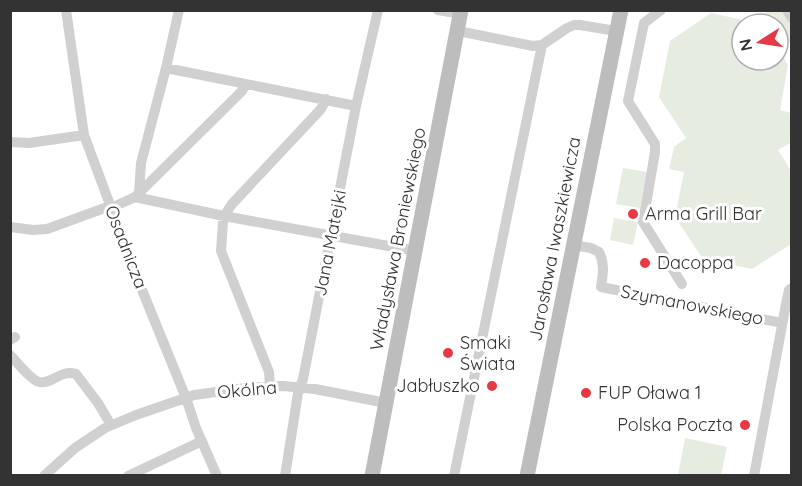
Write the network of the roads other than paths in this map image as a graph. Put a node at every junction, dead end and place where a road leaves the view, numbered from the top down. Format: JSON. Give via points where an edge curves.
{"nodes":[{"id":1,"x":66,"y":10,"type":"edge"},
{"id":2,"x":179,"y":10,"type":"edge"},
{"id":3,"x":378,"y":10,"type":"edge"},
{"id":4,"x":438,"y":10,"type":"edge"},
{"id":5,"x":621,"y":10,"type":"edge"},
{"id":6,"x":661,"y":10,"type":"edge"},
{"id":7,"x":787,"y":10,"type":"edge"},
{"id":8,"x":461,"y":12,"type":"edge"},
{"id":9,"x":792,"y":18,"type":"edge"},
{"id":10,"x":616,"y":31,"type":"junction"},
{"id":11,"x":458,"y":32,"type":"junction"},
{"id":12,"x":542,"y":45,"type":"junction"},
{"id":13,"x":166,"y":69,"type":"junction"},
{"id":14,"x":245,"y":85,"type":"junction"},
{"id":15,"x":326,"y":99,"type":"junction"},
{"id":16,"x":356,"y":106,"type":"junction"},
{"id":17,"x":84,"y":135,"type":"junction"},
{"id":18,"x":10,"y":142,"type":"edge"},
{"id":19,"x":140,"y":171,"type":"junction"},
{"id":20,"x":156,"y":176,"type":"junction"},
{"id":21,"x":137,"y":195,"type":"junction"},
{"id":22,"x":110,"y":207,"type":"junction"},
{"id":23,"x":224,"y":216,"type":"junction"},
{"id":24,"x":10,"y":227,"type":"edge"},
{"id":25,"x":331,"y":236,"type":"junction"},
{"id":26,"x":573,"y":245,"type":"junction"},
{"id":27,"x":416,"y":251,"type":"junction"},
{"id":28,"x":682,"y":284,"type":"dead end"},
{"id":29,"x":792,"y":288,"type":"edge"},
{"id":30,"x":782,"y":323,"type":"junction"},
{"id":31,"x":10,"y":356,"type":"edge"},
{"id":32,"x":270,"y":386,"type":"junction"},
{"id":33,"x":300,"y":387,"type":"junction"},
{"id":34,"x":186,"y":398,"type":"junction"},
{"id":35,"x":386,"y":403,"type":"junction"},
{"id":36,"x":111,"y":425,"type":"junction"},
{"id":37,"x":202,"y":441,"type":"junction"},
{"id":38,"x":44,"y":476,"type":"edge"},
{"id":39,"x":128,"y":476,"type":"edge"},
{"id":40,"x":217,"y":476,"type":"edge"},
{"id":41,"x":285,"y":476,"type":"edge"},
{"id":42,"x":372,"y":476,"type":"edge"},
{"id":43,"x":454,"y":476,"type":"edge"},
{"id":44,"x":527,"y":476,"type":"edge"},
{"id":45,"x":754,"y":476,"type":"edge"}],
"edges":[{"from":1,"to":17,"type":"street","name":"Osadnicza"},
{"from":2,"to":13,"type":"street"},
{"from":3,"to":16,"type":"street","name":"Jana Matejki"},
{"from":4,"to":8,"type":"street"},
{"from":5,"to":10,"type":"street","name":"Jarosława Iwaszkiewicza"},
{"from":6,"to":28,"type":"street","via":[[644,23],[628,101],[655,144],[643,222]]},
{"from":7,"to":9,"type":"street"},
{"from":8,"to":11,"type":"street","name":"Władysława Broniewskiego"},
{"from":10,"to":12,"type":"street","via":[[574,25]]},
{"from":10,"to":26,"type":"street","name":"Jarosława Iwaszkiewicza"},
{"from":11,"to":12,"type":"street"},
{"from":11,"to":27,"type":"street","name":"Władysława Broniewskiego"},
{"from":12,"to":43,"type":"street"},
{"from":13,"to":14,"type":"street"},
{"from":13,"to":19,"type":"street"},
{"from":14,"to":15,"type":"street"},
{"from":14,"to":20,"type":"street"},
{"from":15,"to":16,"type":"street"},
{"from":15,"to":23,"type":"street"},
{"from":16,"to":25,"type":"street","name":"Jana Matejki"},
{"from":17,"to":18,"type":"street"},
{"from":17,"to":22,"type":"street","name":"Osadnicza"},
{"from":19,"to":20,"type":"street","via":[[148,177]]},
{"from":19,"to":21,"type":"street"},
{"from":20,"to":21,"type":"street"},
{"from":21,"to":22,"type":"street"},
{"from":21,"to":23,"type":"street"},
{"from":22,"to":24,"type":"street","via":[[47,229]]},
{"from":22,"to":34,"type":"street","name":"Osadnicza"},
{"from":23,"to":25,"type":"street"},
{"from":23,"to":32,"type":"street","via":[[221,251],[268,370]]},
{"from":25,"to":27,"type":"street"},
{"from":25,"to":33,"type":"street","name":"Jana Matejki"},
{"from":26,"to":30,"type":"street","name":"Szymanowskiego","via":[[599,252],[604,269],[601,287]]},
{"from":26,"to":44,"type":"street","name":"Jarosława Iwaszkiewicza"},
{"from":27,"to":35,"type":"street","name":"Władysława Broniewskiego"},
{"from":29,"to":30,"type":"street"},
{"from":30,"to":45,"type":"street"},
{"from":31,"to":36,"type":"street","via":[[40,382],[76,374]]},
{"from":32,"to":33,"type":"street","name":"Okólna"},
{"from":32,"to":34,"type":"street","name":"Okólna"},
{"from":33,"to":35,"type":"street","name":"Okólna"},
{"from":33,"to":41,"type":"street","name":"Jana Matejki"},
{"from":34,"to":36,"type":"street","name":"Okólna"},
{"from":34,"to":37,"type":"street","name":"Osadnicza"},
{"from":35,"to":42,"type":"street","name":"Władysława Broniewskiego"},
{"from":36,"to":38,"type":"street","name":"Okólna","via":[[75,448]]},
{"from":37,"to":39,"type":"street"},
{"from":37,"to":40,"type":"street","name":"Osadnicza"}]}
